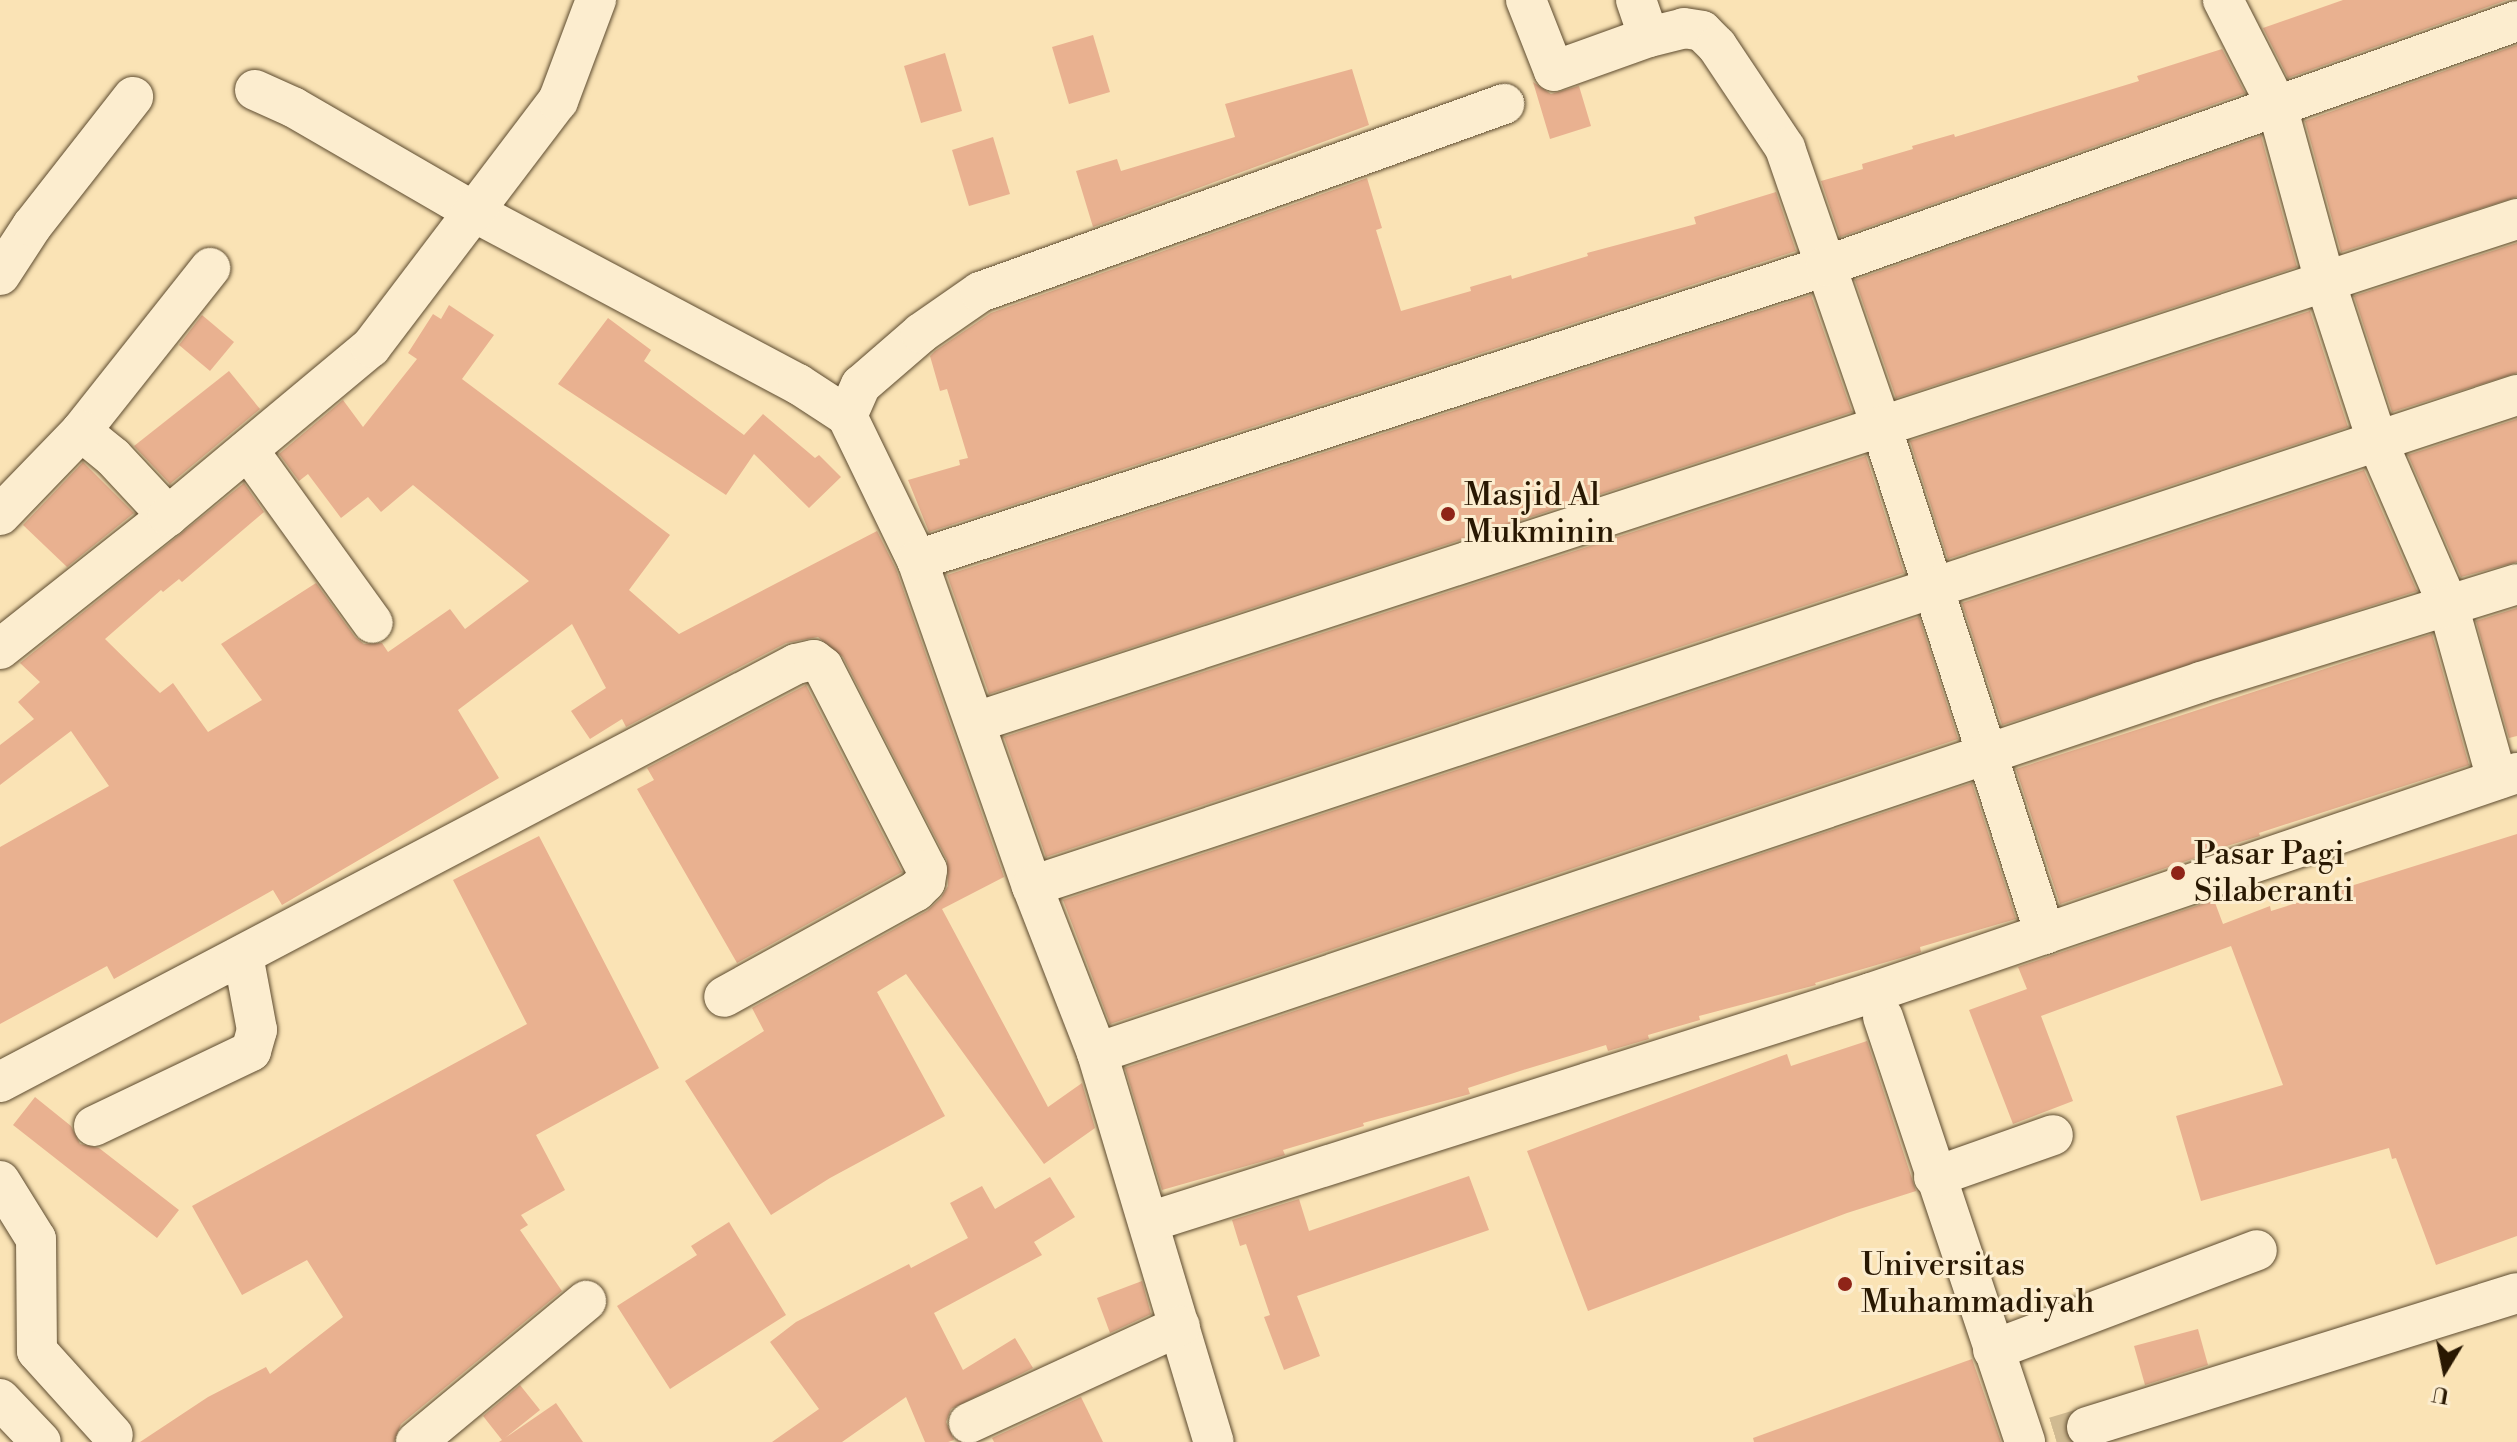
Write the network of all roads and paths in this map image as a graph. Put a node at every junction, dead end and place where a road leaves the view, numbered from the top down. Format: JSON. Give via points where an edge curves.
{"nodes":[{"id":1,"x":596,"y":0,"type":"edge"},
{"id":2,"x":1526,"y":0,"type":"edge"},
{"id":3,"x":1636,"y":0,"type":"edge"},
{"id":4,"x":2223,"y":0,"type":"edge"},
{"id":5,"x":2517,"y":21,"type":"edge"},
{"id":6,"x":1649,"y":37,"type":"junction"},
{"id":7,"x":255,"y":90,"type":"dead end"},
{"id":8,"x":133,"y":97,"type":"dead end"},
{"id":9,"x":1504,"y":104,"type":"dead end"},
{"id":10,"x":2277,"y":106,"type":"junction"},
{"id":11,"x":476,"y":213,"type":"junction"},
{"id":12,"x":2517,"y":219,"type":"edge"},
{"id":13,"x":1826,"y":266,"type":"junction"},
{"id":14,"x":210,"y":268,"type":"dead end"},
{"id":15,"x":0,"y":275,"type":"edge"},
{"id":16,"x":2325,"y":281,"type":"junction"},
{"id":17,"x":2517,"y":395,"type":"edge"},
{"id":18,"x":847,"y":416,"type":"junction"},
{"id":19,"x":1881,"y":426,"type":"junction"},
{"id":20,"x":81,"y":431,"type":"junction"},
{"id":21,"x":2378,"y":443,"type":"junction"},
{"id":22,"x":248,"y":450,"type":"junction"},
{"id":23,"x":0,"y":515,"type":"edge"},
{"id":24,"x":168,"y":516,"type":"junction"},
{"id":25,"x":917,"y":560,"type":"junction"},
{"id":26,"x":2517,"y":584,"type":"edge"},
{"id":27,"x":1931,"y":590,"type":"junction"},
{"id":28,"x":2448,"y":605,"type":"junction"},
{"id":29,"x":373,"y":623,"type":"dead end"},
{"id":30,"x":0,"y":649,"type":"edge"},
{"id":31,"x":976,"y":722,"type":"junction"},
{"id":32,"x":1988,"y":753,"type":"junction"},
{"id":33,"x":2507,"y":776,"type":"edge"},
{"id":34,"x":1032,"y":886,"type":"junction"},
{"id":35,"x":2045,"y":934,"type":"junction"},
{"id":36,"x":243,"y":955,"type":"junction"},
{"id":37,"x":724,"y":997,"type":"dead end"},
{"id":38,"x":1883,"y":1017,"type":"dead end"},
{"id":39,"x":1097,"y":1053,"type":"junction"},
{"id":40,"x":0,"y":1082,"type":"edge"},
{"id":41,"x":94,"y":1126,"type":"dead end"},
{"id":42,"x":2053,"y":1135,"type":"dead end"},
{"id":43,"x":1934,"y":1177,"type":"junction"},
{"id":44,"x":0,"y":1181,"type":"edge"},
{"id":45,"x":1149,"y":1222,"type":"junction"},
{"id":46,"x":2257,"y":1250,"type":"dead end"},
{"id":47,"x":2517,"y":1293,"type":"edge"},
{"id":48,"x":586,"y":1301,"type":"dead end"},
{"id":49,"x":1180,"y":1326,"type":"junction"},
{"id":50,"x":1993,"y":1350,"type":"junction"},
{"id":51,"x":0,"y":1399,"type":"edge"},
{"id":52,"x":969,"y":1423,"type":"dead end"},
{"id":53,"x":113,"y":1435,"type":"dead end"},
{"id":54,"x":2052,"y":1437,"type":"edge"},
{"id":55,"x":41,"y":1442,"type":"edge"},
{"id":56,"x":416,"y":1442,"type":"edge"},
{"id":57,"x":1214,"y":1442,"type":"edge"}],
"edges":[{"from":1,"to":11,"type":"street","via":[[558,101]]},
{"from":2,"to":6,"type":"street","via":[[1554,71]]},
{"from":3,"to":6,"type":"street"},
{"from":4,"to":10,"type":"street"},
{"from":5,"to":10,"type":"street"},
{"from":6,"to":13,"type":"street","via":[[1684,28],[1702,31],[1717,46],[1785,148]]},
{"from":7,"to":11,"type":"street"},
{"from":8,"to":15,"type":"street"},
{"from":9,"to":18,"type":"street","via":[[980,292],[921,333],[861,385]]},
{"from":10,"to":13,"type":"street"},
{"from":10,"to":16,"type":"street"},
{"from":11,"to":18,"type":"street","via":[[731,347]]},
{"from":11,"to":22,"type":"street","via":[[371,347]]},
{"from":12,"to":16,"type":"street"},
{"from":13,"to":19,"type":"street"},
{"from":13,"to":25,"type":"street"},
{"from":14,"to":20,"type":"street"},
{"from":16,"to":19,"type":"street"},
{"from":16,"to":21,"type":"street"},
{"from":17,"to":21,"type":"street"},
{"from":18,"to":25,"type":"street"},
{"from":19,"to":27,"type":"street"},
{"from":19,"to":31,"type":"street"},
{"from":20,"to":23,"type":"street"},
{"from":20,"to":24,"type":"street"},
{"from":21,"to":27,"type":"street"},
{"from":21,"to":28,"type":"street"},
{"from":22,"to":24,"type":"street"},
{"from":22,"to":29,"type":"street"},
{"from":24,"to":30,"type":"street"},
{"from":25,"to":31,"type":"street"},
{"from":26,"to":28,"type":"street"},
{"from":27,"to":32,"type":"street"},
{"from":27,"to":34,"type":"street"},
{"from":28,"to":32,"type":"street"},
{"from":28,"to":33,"type":"street"},
{"from":31,"to":34,"type":"street"},
{"from":32,"to":35,"type":"street"},
{"from":32,"to":39,"type":"street"},
{"from":33,"to":35,"type":"street"},
{"from":34,"to":39,"type":"street"},
{"from":35,"to":45,"type":"street","via":[[1411,1142]]},
{"from":36,"to":37,"type":"street","via":[[796,664],[814,660],[823,667],[927,870],[925,882]]},
{"from":36,"to":40,"type":"street"},
{"from":36,"to":41,"type":"street","via":[[257,1030],[251,1051]]},
{"from":38,"to":43,"type":"street"},
{"from":39,"to":45,"type":"street"},
{"from":42,"to":43,"type":"street"},
{"from":43,"to":50,"type":"street"},
{"from":44,"to":53,"type":"street","via":[[36,1239],[37,1351]]},
{"from":45,"to":49,"type":"street"},
{"from":46,"to":50,"type":"street"},
{"from":47,"to":54,"type":"street"},
{"from":48,"to":56,"type":"street"},
{"from":49,"to":52,"type":"street"},
{"from":49,"to":57,"type":"street"},
{"from":50,"to":54,"type":"street"},
{"from":51,"to":55,"type":"street"}]}
